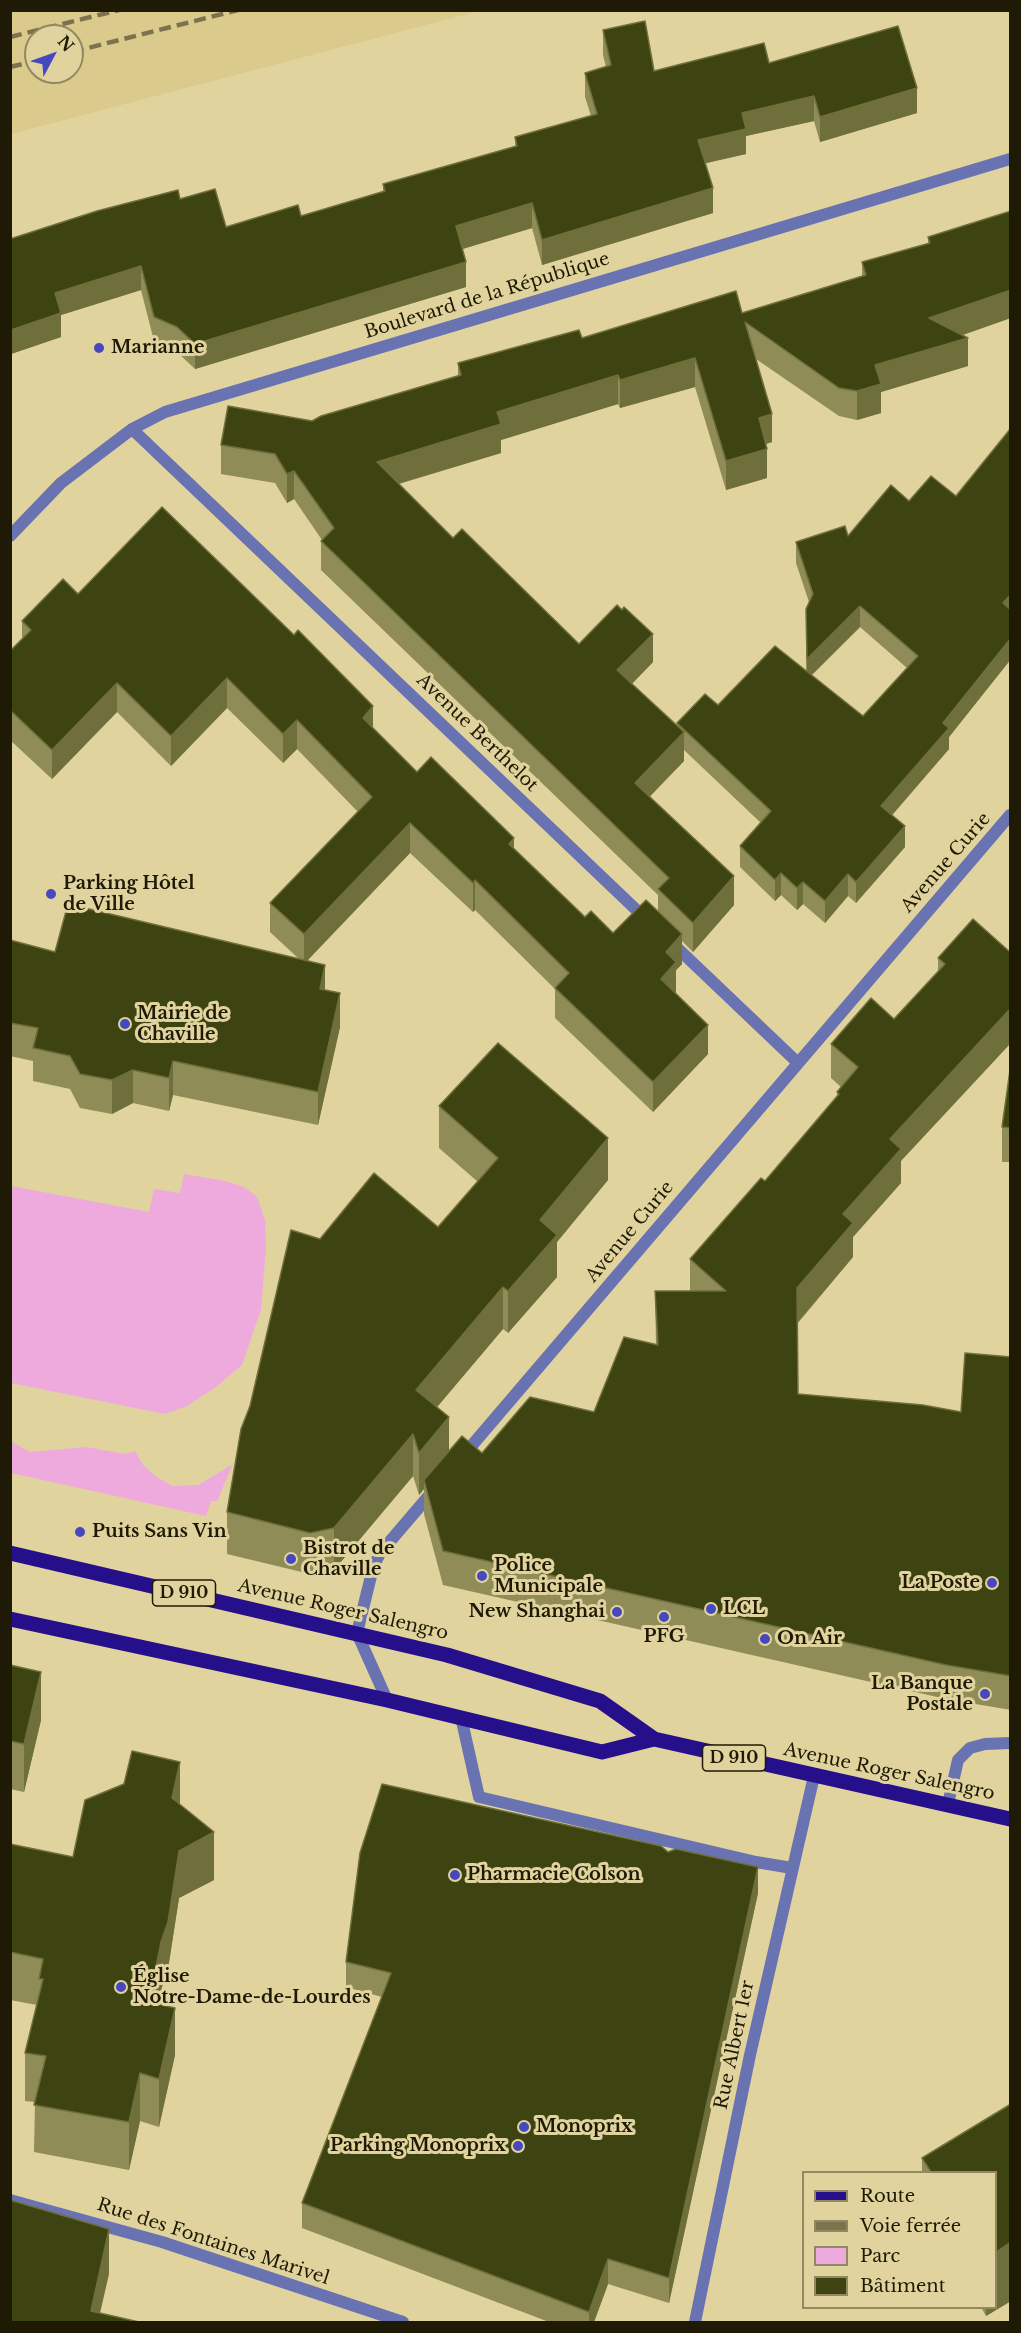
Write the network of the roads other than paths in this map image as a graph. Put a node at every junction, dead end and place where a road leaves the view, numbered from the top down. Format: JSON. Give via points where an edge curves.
{"nodes":[{"id":1,"x":1011,"y":159,"type":"edge"},
{"id":2,"x":132,"y":429,"type":"junction"},
{"id":3,"x":10,"y":536,"type":"edge"},
{"id":4,"x":1011,"y":815,"type":"edge"},
{"id":5,"x":798,"y":1063,"type":"junction"},
{"id":6,"x":10,"y":1553,"type":"edge"},
{"id":7,"x":10,"y":1619,"type":"edge"},
{"id":8,"x":357,"y":1633,"type":"junction"},
{"id":9,"x":387,"y":1700,"type":"junction"},
{"id":10,"x":461,"y":1717,"type":"junction"},
{"id":11,"x":654,"y":1739,"type":"junction"},
{"id":12,"x":1011,"y":1743,"type":"edge"},
{"id":13,"x":814,"y":1776,"type":"junction"},
{"id":14,"x":948,"y":1804,"type":"junction"},
{"id":15,"x":1011,"y":1819,"type":"edge"},
{"id":16,"x":792,"y":1868,"type":"junction"},
{"id":17,"x":10,"y":2200,"type":"edge"},
{"id":18,"x":403,"y":2322,"type":"edge"},
{"id":19,"x":695,"y":2322,"type":"edge"}],
"edges":[{"from":1,"to":2,"type":"street","name":"Boulevard de la République","via":[[165,411]]},
{"from":2,"to":3,"type":"street","name":"Boulevard de la République","via":[[61,483]]},
{"from":2,"to":5,"type":"street","name":"Avenue Berthelot"},
{"from":4,"to":5,"type":"street","name":"Avenue Curie"},
{"from":5,"to":8,"type":"street","name":"Avenue Curie","via":[[380,1552]]},
{"from":6,"to":8,"type":"main road","name":"Avenue Roger Salengro","number":"D 910"},
{"from":7,"to":9,"type":"main road","name":"Avenue Roger Salengro","number":"D 910"},
{"from":8,"to":9,"type":"street"},
{"from":8,"to":11,"type":"main road","name":"Avenue Roger Salengro","number":"D 910","via":[[447,1654],[600,1701]]},
{"from":9,"to":10,"type":"main road","name":"Avenue Roger Salengro","number":"D 910"},
{"from":10,"to":11,"type":"main road","name":"Avenue Roger Salengro","number":"D 910","via":[[602,1752]]},
{"from":10,"to":16,"type":"street","via":[[479,1797],[675,1849]]},
{"from":11,"to":13,"type":"main road","name":"Avenue Roger Salengro","number":"D 910"},
{"from":12,"to":14,"type":"street","via":[[970,1748],[958,1760]]},
{"from":13,"to":14,"type":"main road","name":"Avenue Roger Salengro","number":"D 910"},
{"from":13,"to":16,"type":"street","name":"Rue Albert 1er"},
{"from":14,"to":15,"type":"main road","name":"Avenue Roger Salengro","number":"D 910"},
{"from":16,"to":19,"type":"street","name":"Rue Albert 1er"},
{"from":17,"to":18,"type":"street","name":"Rue des Fontaines Marivel","via":[[162,2242]]}]}
